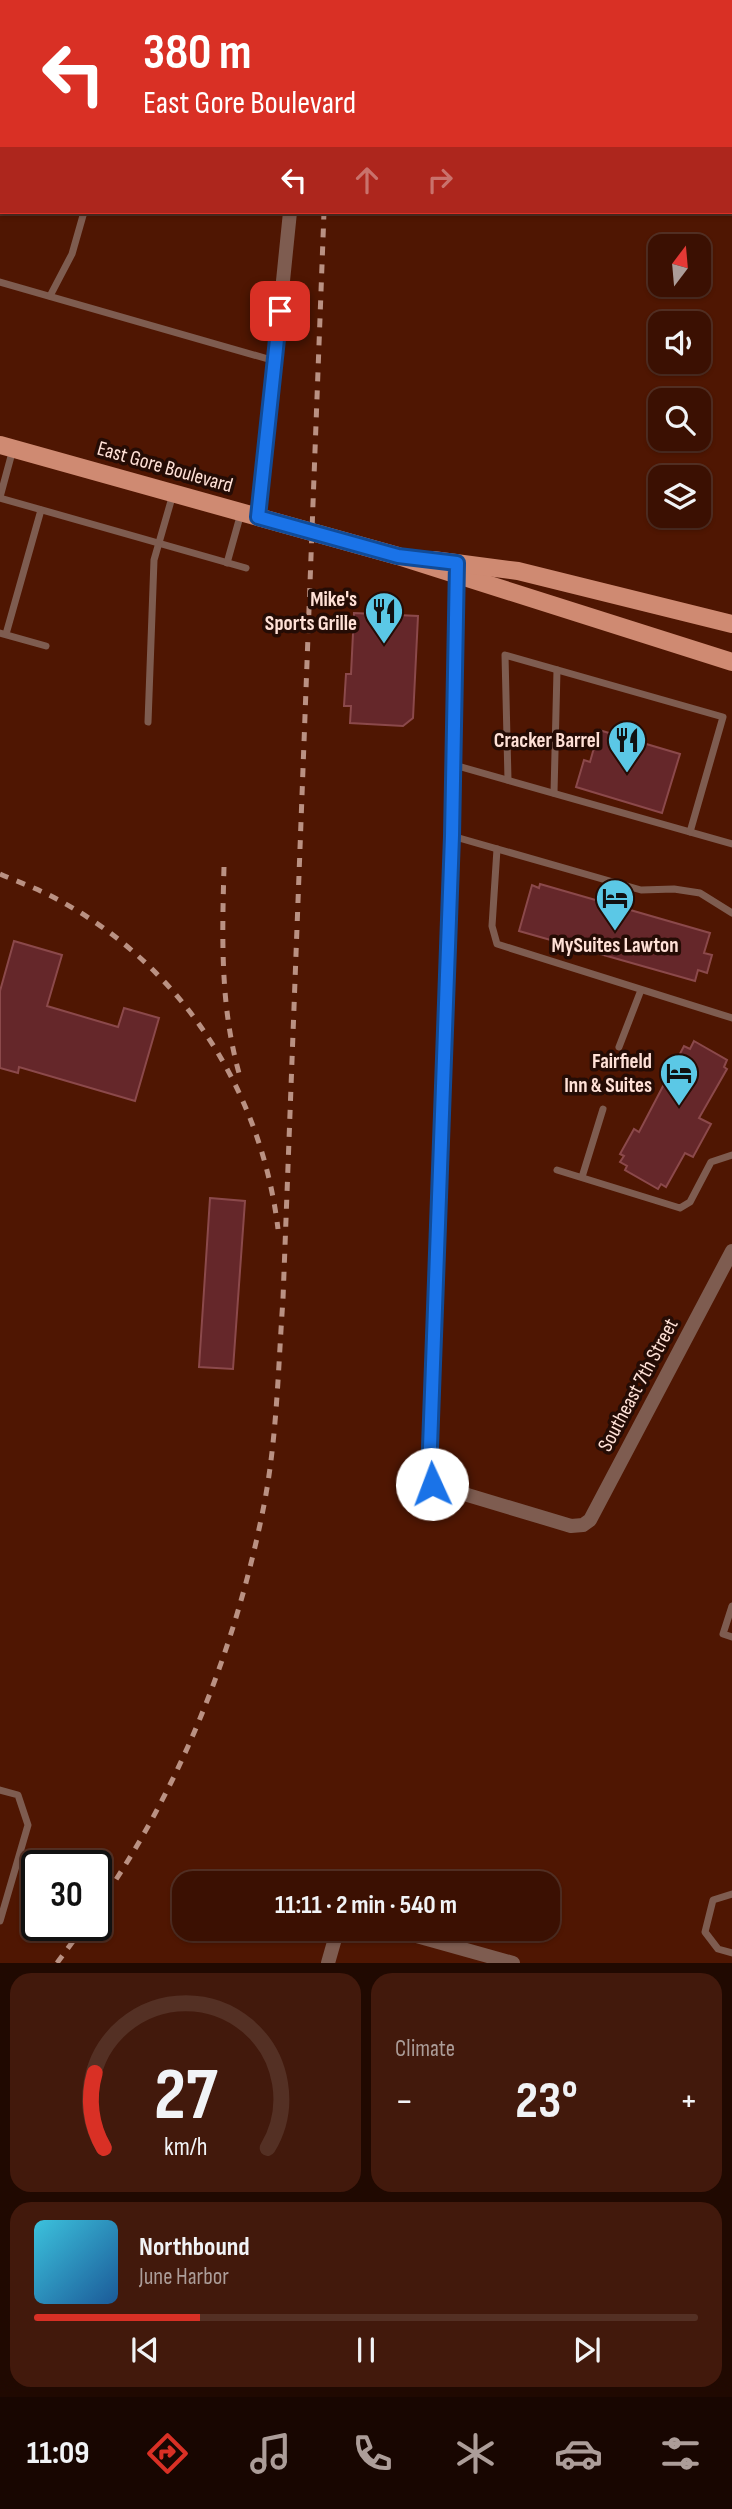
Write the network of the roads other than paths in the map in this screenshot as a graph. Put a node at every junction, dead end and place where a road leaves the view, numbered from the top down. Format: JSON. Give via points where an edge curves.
{"nodes":[{"id":1,"x":84,"y":214,"type":"edge"},
{"id":2,"x":290,"y":214,"type":"edge"},
{"id":3,"x":0,"y":282,"type":"edge"},
{"id":4,"x":50,"y":296,"type":"junction"},
{"id":5,"x":275,"y":360,"type":"junction"},
{"id":6,"x":7,"y":446,"type":"edge"},
{"id":7,"x":173,"y":493,"type":"junction"},
{"id":8,"x":0,"y":497,"type":"edge"},
{"id":9,"x":41,"y":510,"type":"junction"},
{"id":10,"x":250,"y":515,"type":"junction"},
{"id":11,"x":158,"y":543,"type":"junction"},
{"id":12,"x":227,"y":563,"type":"junction"},
{"id":13,"x":246,"y":568,"type":"dead end"},
{"id":14,"x":457,"y":570,"type":"junction"},
{"id":15,"x":732,"y":624,"type":"edge"},
{"id":16,"x":3,"y":634,"type":"edge"},
{"id":17,"x":46,"y":646,"type":"dead end"},
{"id":18,"x":732,"y":662,"type":"edge"},
{"id":19,"x":556,"y":670,"type":"junction"},
{"id":20,"x":148,"y":722,"type":"dead end"},
{"id":21,"x":454,"y":765,"type":"junction"},
{"id":22,"x":508,"y":780,"type":"junction"},
{"id":23,"x":554,"y":793,"type":"junction"},
{"id":24,"x":690,"y":832,"type":"junction"},
{"id":25,"x":452,"y":836,"type":"junction"},
{"id":26,"x":732,"y":844,"type":"edge"},
{"id":27,"x":497,"y":849,"type":"junction"},
{"id":28,"x":732,"y":913,"type":"edge"},
{"id":29,"x":641,"y":990,"type":"junction"},
{"id":30,"x":732,"y":1016,"type":"edge"},
{"id":31,"x":619,"y":1047,"type":"dead end"},
{"id":32,"x":603,"y":1109,"type":"dead end"},
{"id":33,"x":732,"y":1155,"type":"edge"},
{"id":34,"x":557,"y":1170,"type":"dead end"},
{"id":35,"x":582,"y":1177,"type":"junction"},
{"id":36,"x":732,"y":1251,"type":"edge"},
{"id":37,"x":732,"y":1606,"type":"edge"},
{"id":38,"x":732,"y":1636,"type":"edge"},
{"id":39,"x":0,"y":1790,"type":"edge"},
{"id":40,"x":732,"y":1894,"type":"edge"},
{"id":41,"x":0,"y":1921,"type":"edge"},
{"id":42,"x":334,"y":1941,"type":"edge"},
{"id":43,"x":434,"y":1941,"type":"edge"},
{"id":44,"x":732,"y":1953,"type":"edge"},
{"id":45,"x":328,"y":1963,"type":"edge"},
{"id":46,"x":513,"y":1963,"type":"edge"}],
"edges":[{"from":1,"to":4,"type":"lane","via":[[72,254]]},
{"from":2,"to":5,"type":"street"},
{"from":3,"to":4,"type":"lane"},
{"from":4,"to":5,"type":"lane"},
{"from":5,"to":10,"type":"street"},
{"from":6,"to":7,"type":"main road","name":"East Gore Boulevard"},
{"from":6,"to":8,"type":"lane"},
{"from":7,"to":10,"type":"main road","name":"East Gore Boulevard"},
{"from":7,"to":11,"type":"lane"},
{"from":8,"to":9,"type":"lane"},
{"from":9,"to":11,"type":"lane"},
{"from":9,"to":16,"type":"lane"},
{"from":10,"to":12,"type":"lane"},
{"from":10,"to":14,"type":"main road","name":"East Gore Boulevard"},
{"from":11,"to":12,"type":"lane"},
{"from":11,"to":20,"type":"lane"},
{"from":12,"to":13,"type":"lane"},
{"from":14,"to":15,"type":"main road","name":"East Gore Boulevard","via":[[518,571]]},
{"from":14,"to":18,"type":"main road","name":"East Gore Boulevard"},
{"from":14,"to":21,"type":"street"},
{"from":16,"to":17,"type":"lane"},
{"from":19,"to":22,"type":"lane","via":[[505,655]]},
{"from":19,"to":23,"type":"lane"},
{"from":19,"to":24,"type":"lane","via":[[723,717]]},
{"from":21,"to":22,"type":"lane"},
{"from":21,"to":25,"type":"street"},
{"from":22,"to":23,"type":"lane"},
{"from":23,"to":24,"type":"lane"},
{"from":24,"to":26,"type":"lane"},
{"from":25,"to":27,"type":"lane"},
{"from":25,"to":36,"type":"street","name":"Southeast 7th Street","via":[[432,1484],[570,1526],[590,1520]]},
{"from":27,"to":28,"type":"lane","via":[[641,890],[674,888],[700,893]]},
{"from":27,"to":29,"type":"lane","via":[[492,926],[497,943]]},
{"from":29,"to":30,"type":"lane"},
{"from":29,"to":31,"type":"lane"},
{"from":32,"to":35,"type":"lane"},
{"from":33,"to":35,"type":"lane","via":[[711,1162],[690,1202],[681,1208]]},
{"from":34,"to":35,"type":"lane"},
{"from":37,"to":38,"type":"lane","via":[[723,1633]]},
{"from":39,"to":41,"type":"lane","via":[[18,1795],[29,1825]]},
{"from":40,"to":44,"type":"lane","via":[[713,1900],[705,1932],[718,1949]]},
{"from":42,"to":45,"type":"street"},
{"from":43,"to":46,"type":"street"}]}
